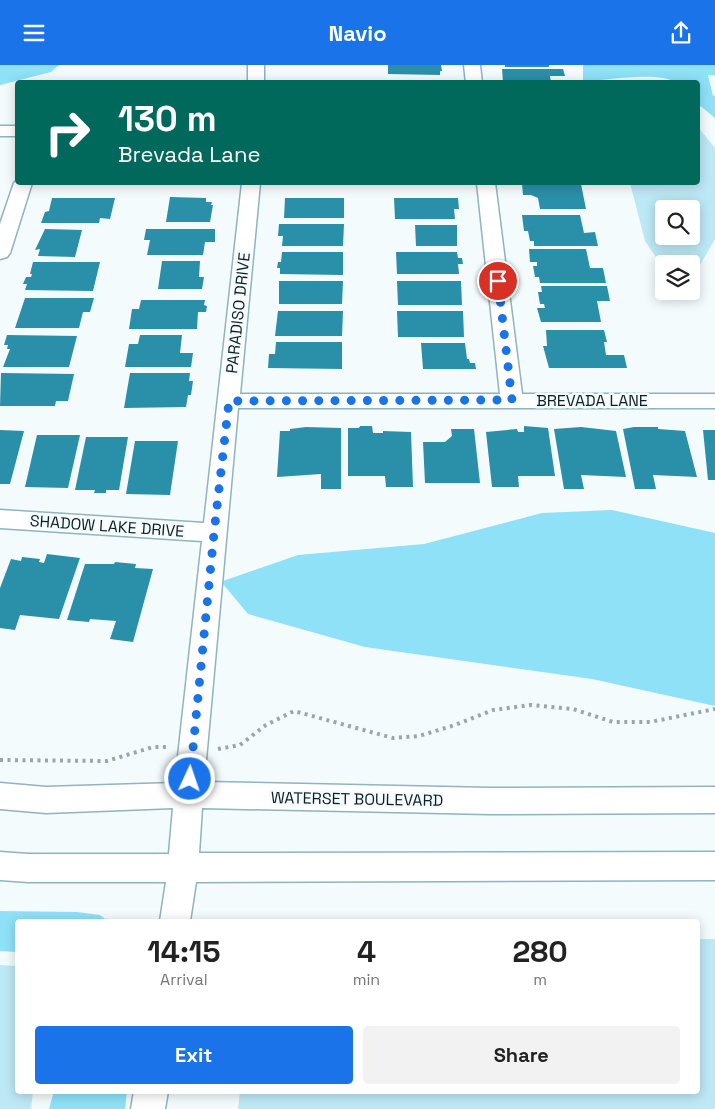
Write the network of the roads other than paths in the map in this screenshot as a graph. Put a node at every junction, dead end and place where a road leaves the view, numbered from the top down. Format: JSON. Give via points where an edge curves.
{"nodes":[{"id":1,"x":256,"y":65,"type":"edge"},
{"id":2,"x":472,"y":65,"type":"edge"},
{"id":3,"x":256,"y":80,"type":"edge"},
{"id":4,"x":474,"y":80,"type":"edge"},
{"id":5,"x":0,"y":131,"type":"edge"},
{"id":6,"x":15,"y":131,"type":"edge"},
{"id":7,"x":21,"y":185,"type":"edge"},
{"id":8,"x":251,"y":185,"type":"edge"},
{"id":9,"x":486,"y":185,"type":"edge"},
{"id":10,"x":0,"y":253,"type":"edge"},
{"id":11,"x":512,"y":400,"type":"junction"},
{"id":12,"x":229,"y":401,"type":"junction"},
{"id":13,"x":715,"y":401,"type":"edge"},
{"id":14,"x":0,"y":519,"type":"edge"},
{"id":15,"x":214,"y":533,"type":"junction"},
{"id":16,"x":189,"y":795,"type":"junction"},
{"id":17,"x":0,"y":796,"type":"edge"},
{"id":18,"x":715,"y":800,"type":"edge"},
{"id":19,"x":0,"y":866,"type":"edge"},
{"id":20,"x":715,"y":866,"type":"edge"},
{"id":21,"x":183,"y":867,"type":"junction"},
{"id":22,"x":176,"y":919,"type":"edge"},
{"id":23,"x":150,"y":1094,"type":"edge"},
{"id":24,"x":148,"y":1109,"type":"edge"}],
"edges":[{"from":1,"to":3,"type":"street"},
{"from":2,"to":4,"type":"street"},
{"from":5,"to":6,"type":"street"},
{"from":7,"to":10,"type":"street"},
{"from":8,"to":12,"type":"street","name":"PARADISO DRIVE"},
{"from":9,"to":11,"type":"street"},
{"from":11,"to":12,"type":"street","name":"BREVADA LANE"},
{"from":11,"to":13,"type":"street","name":"BREVADA LANE"},
{"from":12,"to":15,"type":"street","name":"PARADISO DRIVE"},
{"from":14,"to":15,"type":"street","name":"SHADOW LAKE DRIVE"},
{"from":15,"to":16,"type":"street","name":"PARADISO DRIVE"},
{"from":16,"to":17,"type":"street","name":"WATERSET BOULEVARD","via":[[46,800]]},
{"from":16,"to":18,"type":"street","name":"WATERSET BOULEVARD","via":[[490,801]]},
{"from":16,"to":21,"type":"street","name":"PARADISO DRIVE"},
{"from":19,"to":21,"type":"street"},
{"from":20,"to":21,"type":"street"},
{"from":21,"to":22,"type":"street","name":"PARADISO DRIVE"},
{"from":23,"to":24,"type":"street"}]}
